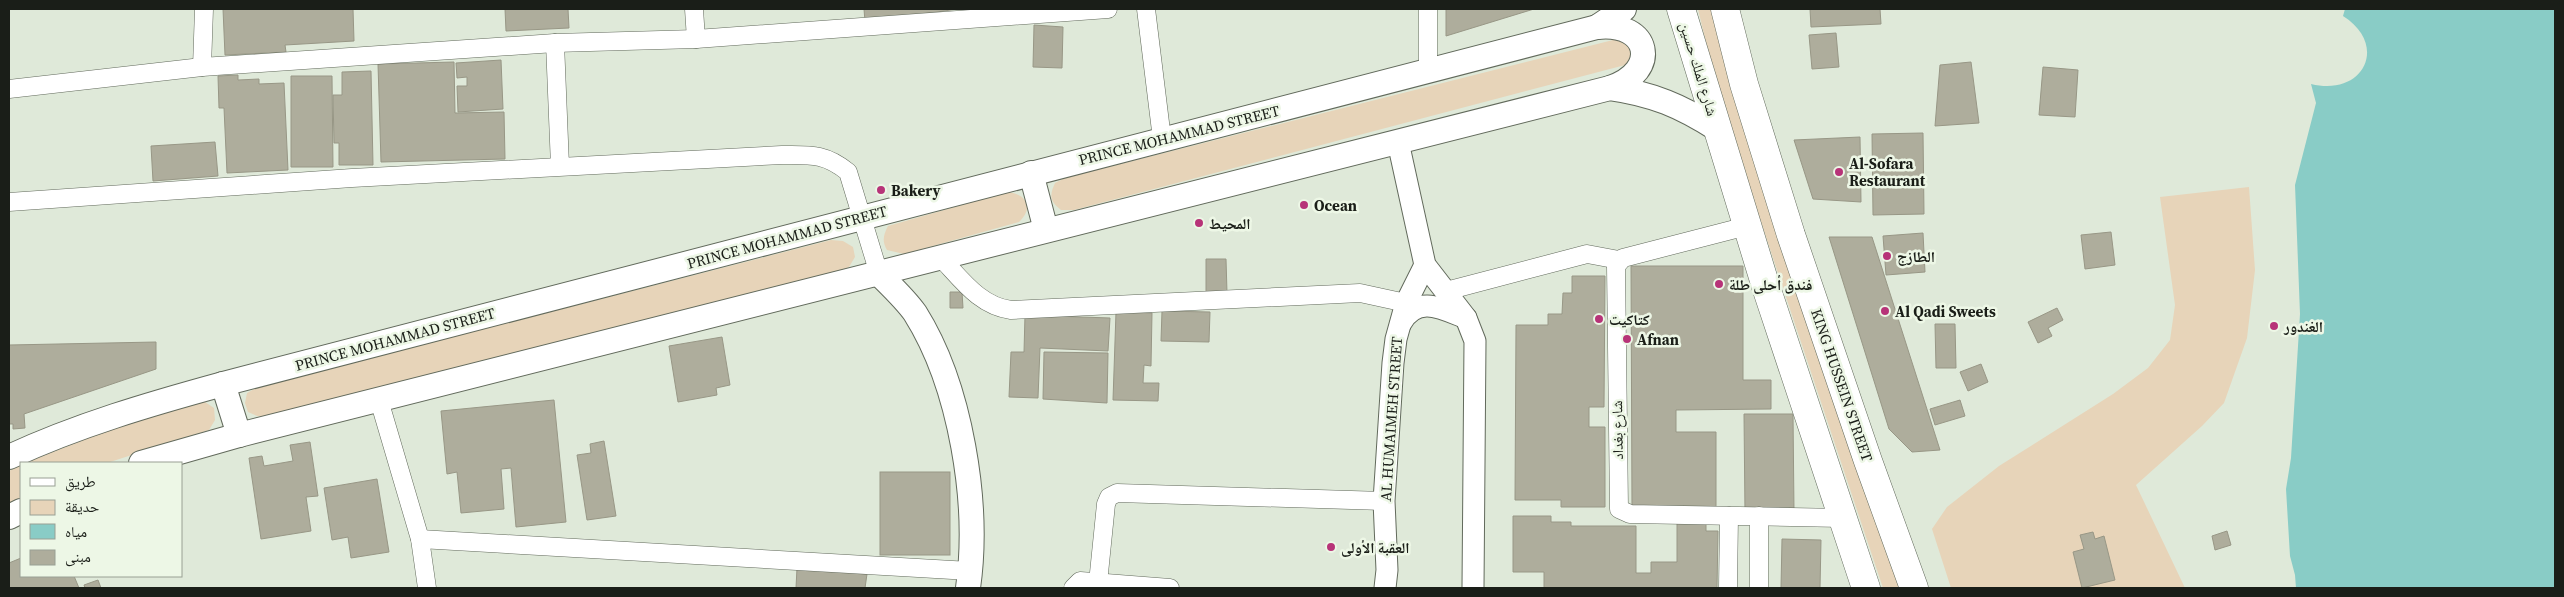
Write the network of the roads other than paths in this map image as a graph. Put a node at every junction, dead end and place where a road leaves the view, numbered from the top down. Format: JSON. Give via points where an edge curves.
{"nodes":[{"id":1,"x":204,"y":9,"type":"edge"},
{"id":2,"x":694,"y":9,"type":"edge"},
{"id":3,"x":1108,"y":9,"type":"edge"},
{"id":4,"x":1146,"y":9,"type":"edge"},
{"id":5,"x":1428,"y":9,"type":"edge"},
{"id":6,"x":1624,"y":9,"type":"edge"},
{"id":7,"x":1681,"y":9,"type":"edge"},
{"id":8,"x":1725,"y":9,"type":"edge"},
{"id":9,"x":1597,"y":27,"type":"junction"},
{"id":10,"x":696,"y":39,"type":"junction"},
{"id":11,"x":555,"y":43,"type":"junction"},
{"id":12,"x":202,"y":67,"type":"junction"},
{"id":13,"x":1428,"y":71,"type":"junction"},
{"id":14,"x":1610,"y":88,"type":"junction"},
{"id":15,"x":9,"y":90,"type":"edge"},
{"id":16,"x":1717,"y":129,"type":"junction"},
{"id":17,"x":1162,"y":139,"type":"junction"},
{"id":18,"x":1398,"y":142,"type":"junction"},
{"id":19,"x":560,"y":166,"type":"junction"},
{"id":20,"x":1031,"y":173,"type":"junction"},
{"id":21,"x":9,"y":202,"type":"edge"},
{"id":22,"x":862,"y":217,"type":"junction"},
{"id":23,"x":1747,"y":226,"type":"junction"},
{"id":24,"x":1046,"y":230,"type":"junction"},
{"id":25,"x":941,"y":258,"type":"junction"},
{"id":26,"x":1619,"y":260,"type":"junction"},
{"id":27,"x":1425,"y":265,"type":"junction"},
{"id":28,"x":879,"y":274,"type":"junction"},
{"id":29,"x":1446,"y":291,"type":"junction"},
{"id":30,"x":1406,"y":303,"type":"junction"},
{"id":31,"x":1466,"y":318,"type":"junction"},
{"id":32,"x":1399,"y":327,"type":"junction"},
{"id":33,"x":223,"y":384,"type":"junction"},
{"id":34,"x":379,"y":400,"type":"junction"},
{"id":35,"x":239,"y":435,"type":"junction"},
{"id":36,"x":9,"y":457,"type":"edge"},
{"id":37,"x":144,"y":462,"type":"edge"},
{"id":38,"x":1384,"y":501,"type":"junction"},
{"id":39,"x":1729,"y":516,"type":"junction"},
{"id":40,"x":1759,"y":516,"type":"junction"},
{"id":41,"x":1842,"y":518,"type":"junction"},
{"id":42,"x":420,"y":539,"type":"junction"},
{"id":43,"x":969,"y":580,"type":"edge"},
{"id":44,"x":1098,"y":583,"type":"junction"},
{"id":45,"x":427,"y":588,"type":"edge"},
{"id":46,"x":1073,"y":588,"type":"edge"},
{"id":47,"x":1170,"y":588,"type":"edge"},
{"id":48,"x":1385,"y":588,"type":"edge"},
{"id":49,"x":1473,"y":588,"type":"edge"},
{"id":50,"x":1728,"y":588,"type":"edge"},
{"id":51,"x":1759,"y":588,"type":"edge"},
{"id":52,"x":1866,"y":588,"type":"edge"},
{"id":53,"x":1914,"y":588,"type":"edge"}],
"edges":[{"from":1,"to":12,"type":"street"},
{"from":2,"to":10,"type":"street"},
{"from":3,"to":10,"type":"street"},
{"from":4,"to":17,"type":"street"},
{"from":5,"to":13,"type":"street"},
{"from":6,"to":9,"type":"main road","name":"PRINCE MOHAMMAD STREET"},
{"from":7,"to":16,"type":"highway","name":"شارع الملك حسين"},
{"from":8,"to":53,"type":"highway","name":"KING HUSSEIN STREET","via":[[1791,235]]},
{"from":9,"to":13,"type":"main road","name":"PRINCE MOHAMMAD STREET"},
{"from":9,"to":14,"type":"main road","via":[[1622,27],[1632,33],[1640,43],[1643,55],[1633,78]]},
{"from":10,"to":11,"type":"street"},
{"from":11,"to":12,"type":"street"},
{"from":11,"to":19,"type":"street"},
{"from":12,"to":15,"type":"street"},
{"from":13,"to":17,"type":"main road","name":"PRINCE MOHAMMAD STREET"},
{"from":14,"to":16,"type":"main road","via":[[1657,98],[1688,111]]},
{"from":14,"to":18,"type":"main road"},
{"from":16,"to":23,"type":"highway"},
{"from":17,"to":20,"type":"main road","name":"PRINCE MOHAMMAD STREET"},
{"from":18,"to":24,"type":"main road"},
{"from":18,"to":27,"type":"street"},
{"from":19,"to":21,"type":"street"},
{"from":19,"to":22,"type":"street","via":[[820,156],[834,160],[848,172]]},
{"from":20,"to":22,"type":"main road","name":"PRINCE MOHAMMAD STREET"},
{"from":20,"to":24,"type":"main road"},
{"from":22,"to":28,"type":"street"},
{"from":22,"to":33,"type":"main road","name":"PRINCE MOHAMMAD STREET"},
{"from":23,"to":26,"type":"street"},
{"from":23,"to":41,"type":"highway"},
{"from":24,"to":25,"type":"main road"},
{"from":25,"to":28,"type":"main road"},
{"from":25,"to":30,"type":"street","via":[[982,300],[1011,310],[1360,293]]},
{"from":26,"to":29,"type":"street","via":[[1586,254]]},
{"from":26,"to":39,"type":"street","name":"شارع بغداد","via":[[1616,272],[1619,509],[1630,514]]},
{"from":27,"to":29,"type":"street"},
{"from":27,"to":30,"type":"street","name":"AL HUMAIMEH STREET"},
{"from":28,"to":34,"type":"main road"},
{"from":28,"to":43,"type":"main road","via":[[914,312],[932,346],[954,408],[966,459],[971,506]]},
{"from":29,"to":31,"type":"street"},
{"from":30,"to":32,"type":"street","name":"AL HUMAIMEH STREET"},
{"from":31,"to":32,"type":"street","via":[[1430,306],[1420,306],[1411,310]]},
{"from":31,"to":49,"type":"street","via":[[1475,342]]},
{"from":32,"to":38,"type":"street","name":"AL HUMAIMEH STREET","via":[[1393,363]]},
{"from":33,"to":35,"type":"main road"},
{"from":33,"to":36,"type":"main road","name":"PRINCE MOHAMMAD STREET","via":[[66,432]]},
{"from":34,"to":35,"type":"main road"},
{"from":34,"to":42,"type":"street"},
{"from":35,"to":37,"type":"main road"},
{"from":38,"to":44,"type":"street","via":[[1117,493],[1109,497],[1106,504]]},
{"from":38,"to":48,"type":"street","name":"AL HUMAIMEH STREET"},
{"from":39,"to":40,"type":"street","name":"شارع بغداد"},
{"from":39,"to":50,"type":"street"},
{"from":40,"to":41,"type":"street","name":"شارع بغداد"},
{"from":40,"to":51,"type":"street"},
{"from":41,"to":52,"type":"highway"},
{"from":42,"to":43,"type":"street"},
{"from":42,"to":45,"type":"street"},
{"from":44,"to":46,"type":"street","via":[[1080,581]]},
{"from":44,"to":47,"type":"street"}]}
